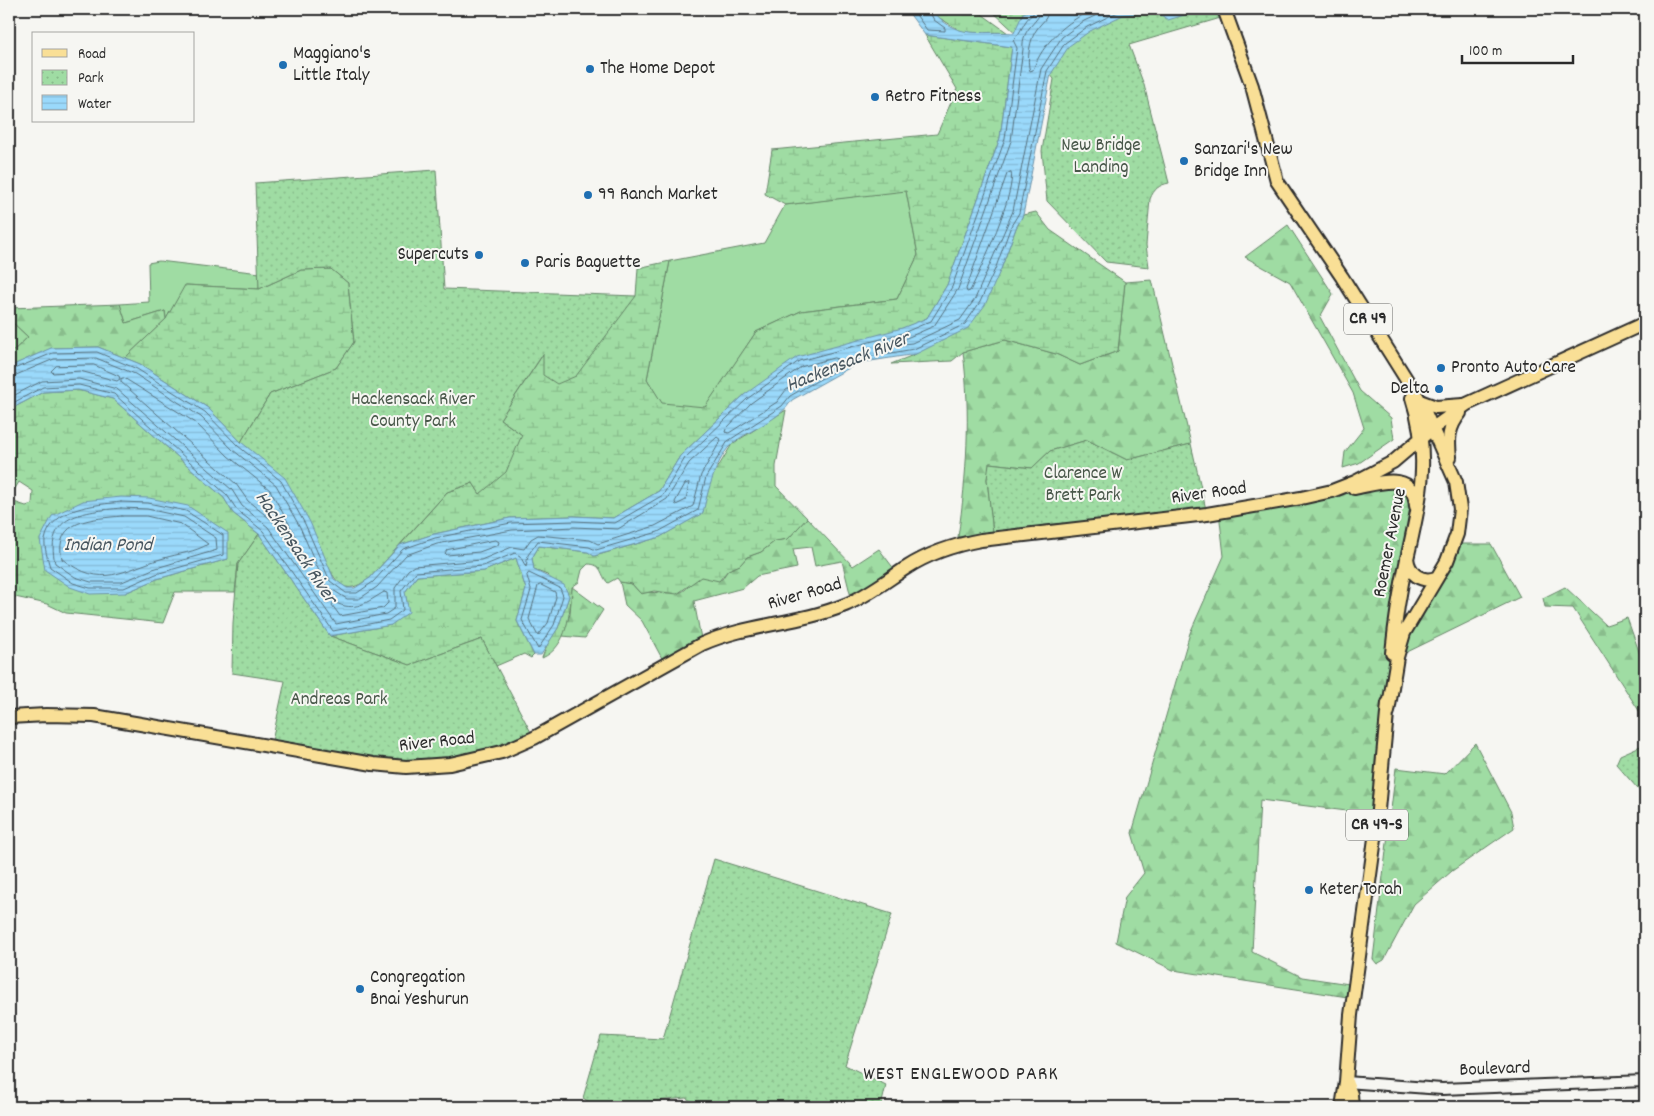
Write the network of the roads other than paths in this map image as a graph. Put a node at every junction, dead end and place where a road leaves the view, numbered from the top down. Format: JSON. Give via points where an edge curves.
{"nodes":[{"id":1,"x":1224,"y":10,"type":"edge"},
{"id":2,"x":1645,"y":323,"type":"edge"},
{"id":3,"x":1407,"y":383,"type":"junction"},
{"id":4,"x":1420,"y":401,"type":"junction"},
{"id":5,"x":1467,"y":404,"type":"junction"},
{"id":6,"x":1433,"y":428,"type":"junction"},
{"id":7,"x":1422,"y":438,"type":"junction"},
{"id":8,"x":1451,"y":467,"type":"junction"},
{"id":9,"x":1332,"y":491,"type":"junction"},
{"id":10,"x":1416,"y":527,"type":"junction"},
{"id":11,"x":1407,"y":558,"type":"junction"},
{"id":12,"x":1436,"y":578,"type":"junction"},
{"id":13,"x":1388,"y":712,"type":"junction"},
{"id":14,"x":9,"y":717,"type":"edge"},
{"id":15,"x":1645,"y":1081,"type":"edge"},
{"id":16,"x":1346,"y":1082,"type":"junction"},
{"id":17,"x":1342,"y":1107,"type":"edge"},
{"id":18,"x":1352,"y":1107,"type":"edge"}],
"edges":[{"from":1,"to":3,"type":"main road","number":"CR 49","via":[[1252,86],[1277,180]]},
{"from":2,"to":5,"type":"main road","name":"River Road"},
{"from":3,"to":4,"type":"main road","number":"CR 49"},
{"from":3,"to":7,"type":"main road","name":"Roemer Avenue","number":"CR 49"},
{"from":4,"to":5,"type":"main road","via":[[1440,408]]},
{"from":4,"to":6,"type":"main road","number":"CR 49"},
{"from":5,"to":6,"type":"main road","name":"River Road"},
{"from":5,"to":8,"type":"main road","via":[[1450,426]]},
{"from":6,"to":7,"type":"main road","name":"River Road"},
{"from":6,"to":8,"type":"main road","number":"CR 49"},
{"from":7,"to":9,"type":"main road","name":"River Road","via":[[1377,472]]},
{"from":7,"to":10,"type":"main road","name":"Roemer Avenue","number":"CR 49","via":[[1422,482]]},
{"from":8,"to":12,"type":"main road","name":"Roemer Avenue","number":"CR 49","via":[[1458,491],[1459,520],[1453,547]]},
{"from":9,"to":10,"type":"main road","via":[[1380,482],[1400,482],[1416,499]]},
{"from":9,"to":14,"type":"main road","name":"River Road","via":[[1238,510],[981,540],[944,549],[846,604],[808,617],[711,640],[534,738],[495,754],[450,764],[406,767],[372,764],[94,716]]},
{"from":10,"to":11,"type":"main road","name":"Roemer Avenue","number":"CR 49"},
{"from":11,"to":12,"type":"main road","via":[[1410,570],[1418,578]]},
{"from":11,"to":13,"type":"main road","name":"Roemer Avenue","number":"CR 49-S","via":[[1396,620]]},
{"from":12,"to":13,"type":"main road","name":"Roemer Avenue","number":"CR 49-S","via":[[1404,633]]},
{"from":13,"to":16,"type":"main road","name":"Roemer Avenue","number":"CR 49-S"},
{"from":15,"to":16,"type":"street","name":"Boulevard","via":[[1442,1089]]},
{"from":16,"to":17,"type":"main road","name":"Roemer Avenue"},
{"from":16,"to":18,"type":"main road","via":[[1352,1094]]}]}
